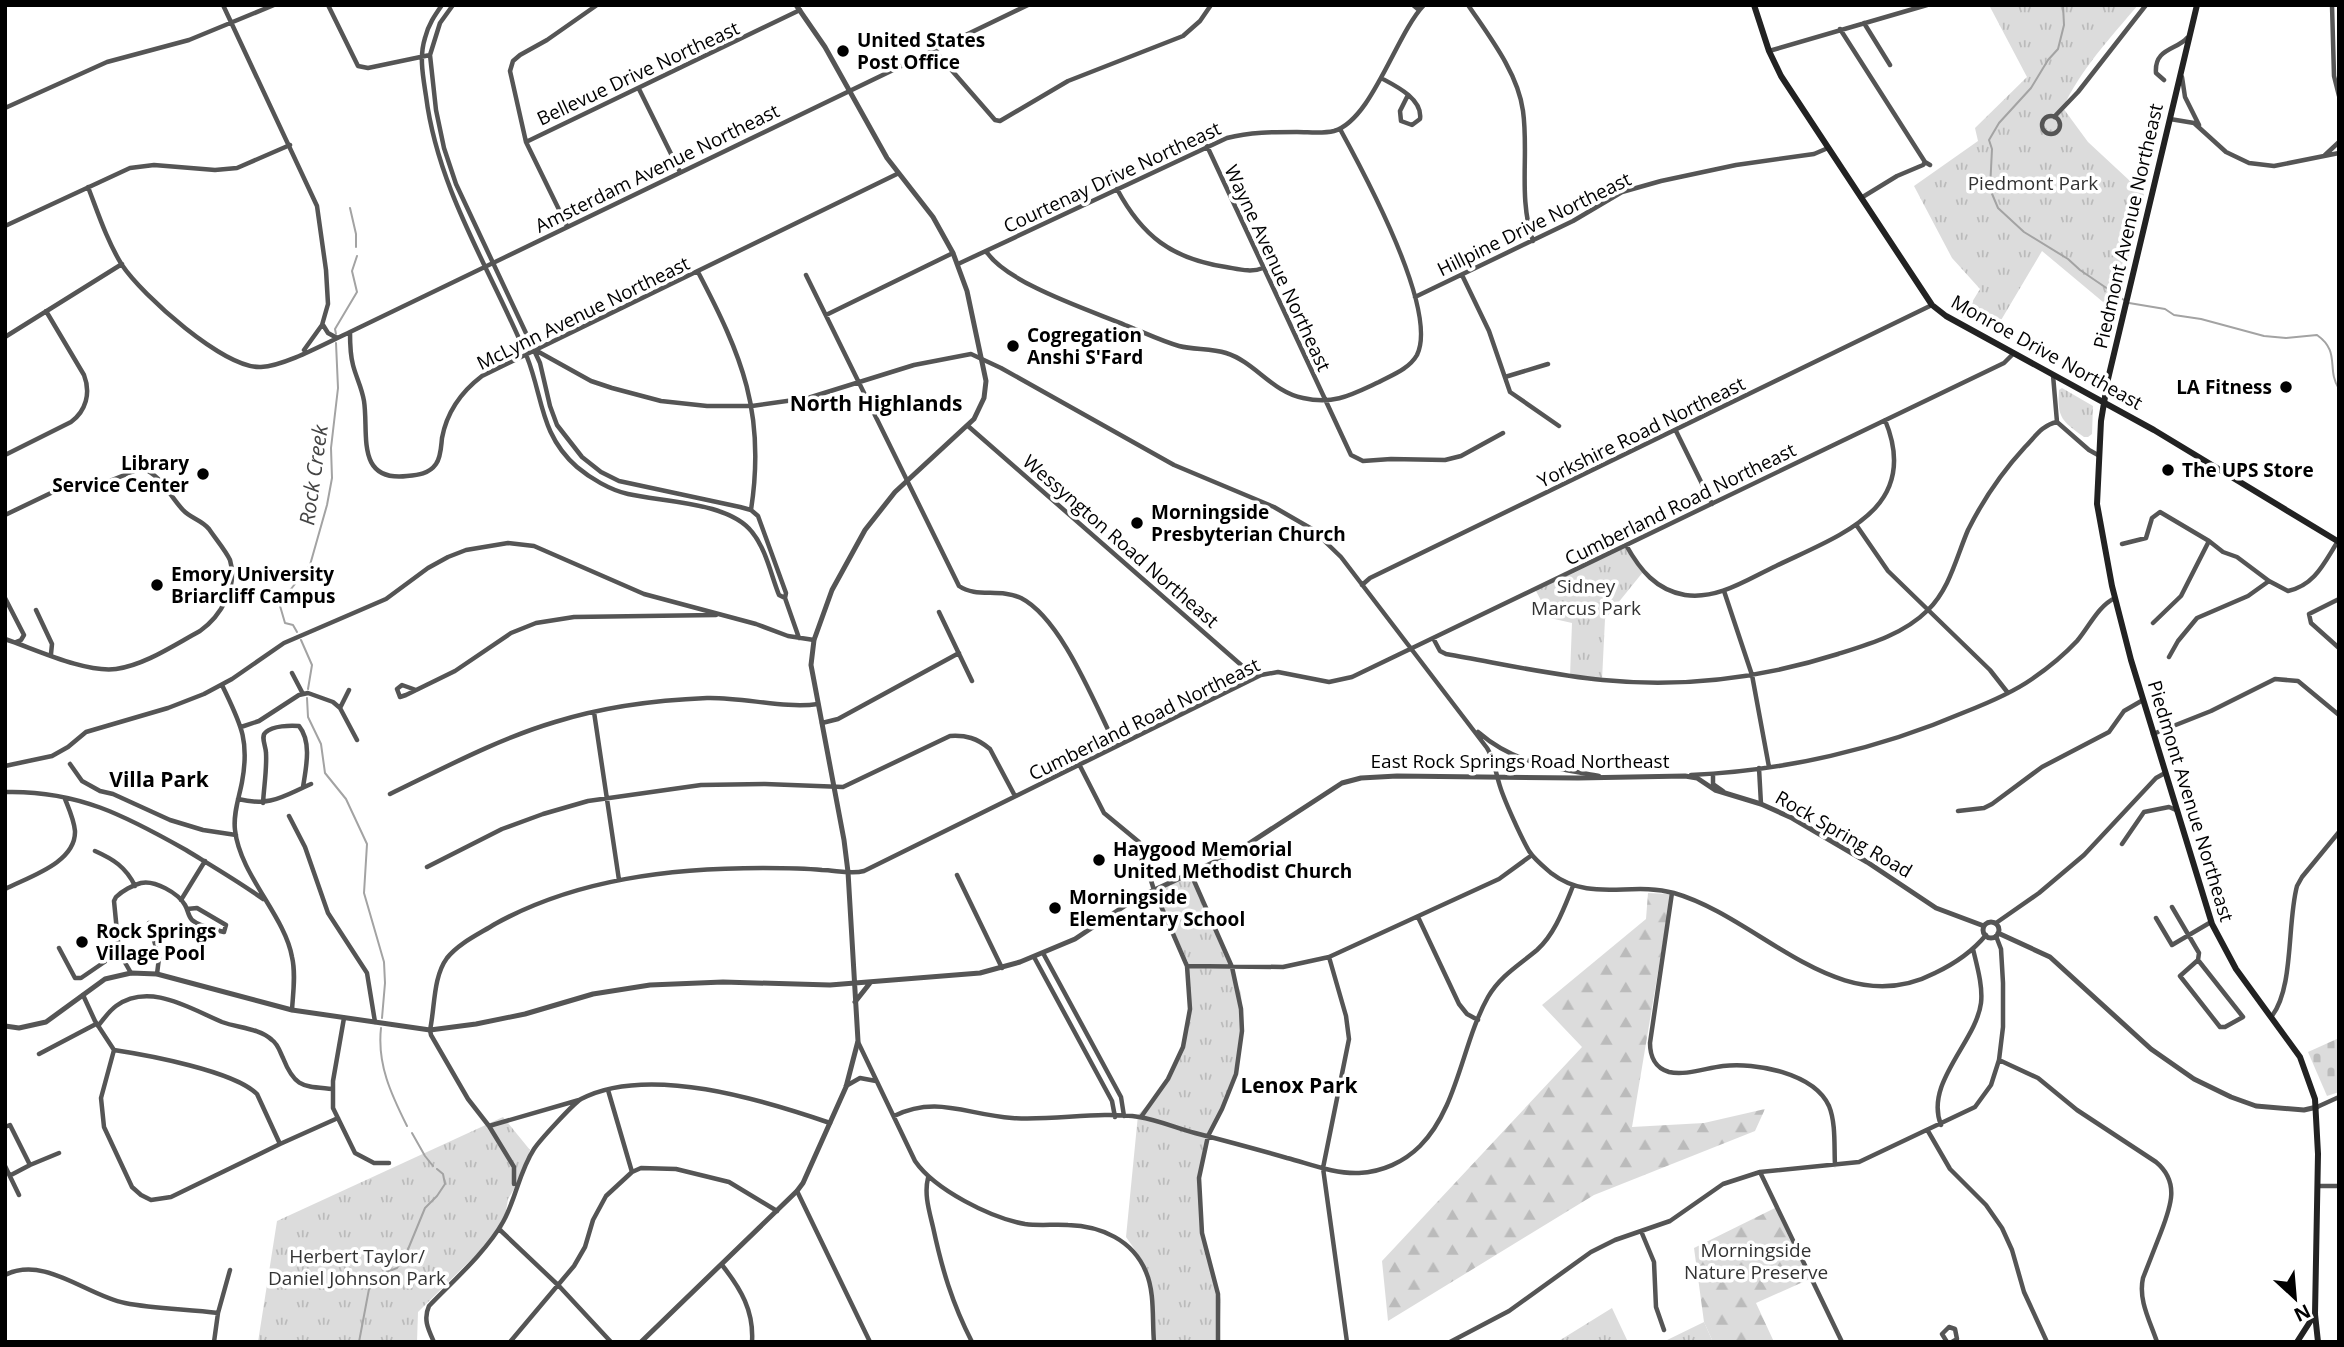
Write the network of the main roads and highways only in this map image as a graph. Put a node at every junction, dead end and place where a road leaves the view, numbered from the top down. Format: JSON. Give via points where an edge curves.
{"nodes":[{"id":1,"x":1754,"y":5,"type":"edge"},
{"id":2,"x":2197,"y":5,"type":"edge"},
{"id":3,"x":2104,"y":401,"type":"junction"},
{"id":4,"x":2338,"y":542,"type":"edge"},
{"id":5,"x":2315,"y":1314,"type":"junction"},
{"id":6,"x":2318,"y":1341,"type":"edge"},
{"id":7,"x":2297,"y":1342,"type":"edge"},
{"id":8,"x":2312,"y":1342,"type":"edge"}],
"edges":[{"from":1,"to":3,"type":"main road","name":"Monroe Drive Northeast","via":[[1782,76],[1932,305]]},
{"from":2,"to":3,"type":"main road","name":"Piedmont Avenue Northeast"},
{"from":3,"to":4,"type":"main road","name":"Monroe Drive Northeast"},
{"from":3,"to":5,"type":"main road","name":"Piedmont Avenue Northeast","via":[[2098,456],[2099,519],[2115,598],[2153,734],[2211,922],[2226,953],[2300,1057],[2317,1107]]},
{"from":5,"to":6,"type":"main road","name":"Piedmont Avenue Northeast"},
{"from":5,"to":7,"type":"main road"},
{"from":6,"to":8,"type":"main road"}]}
